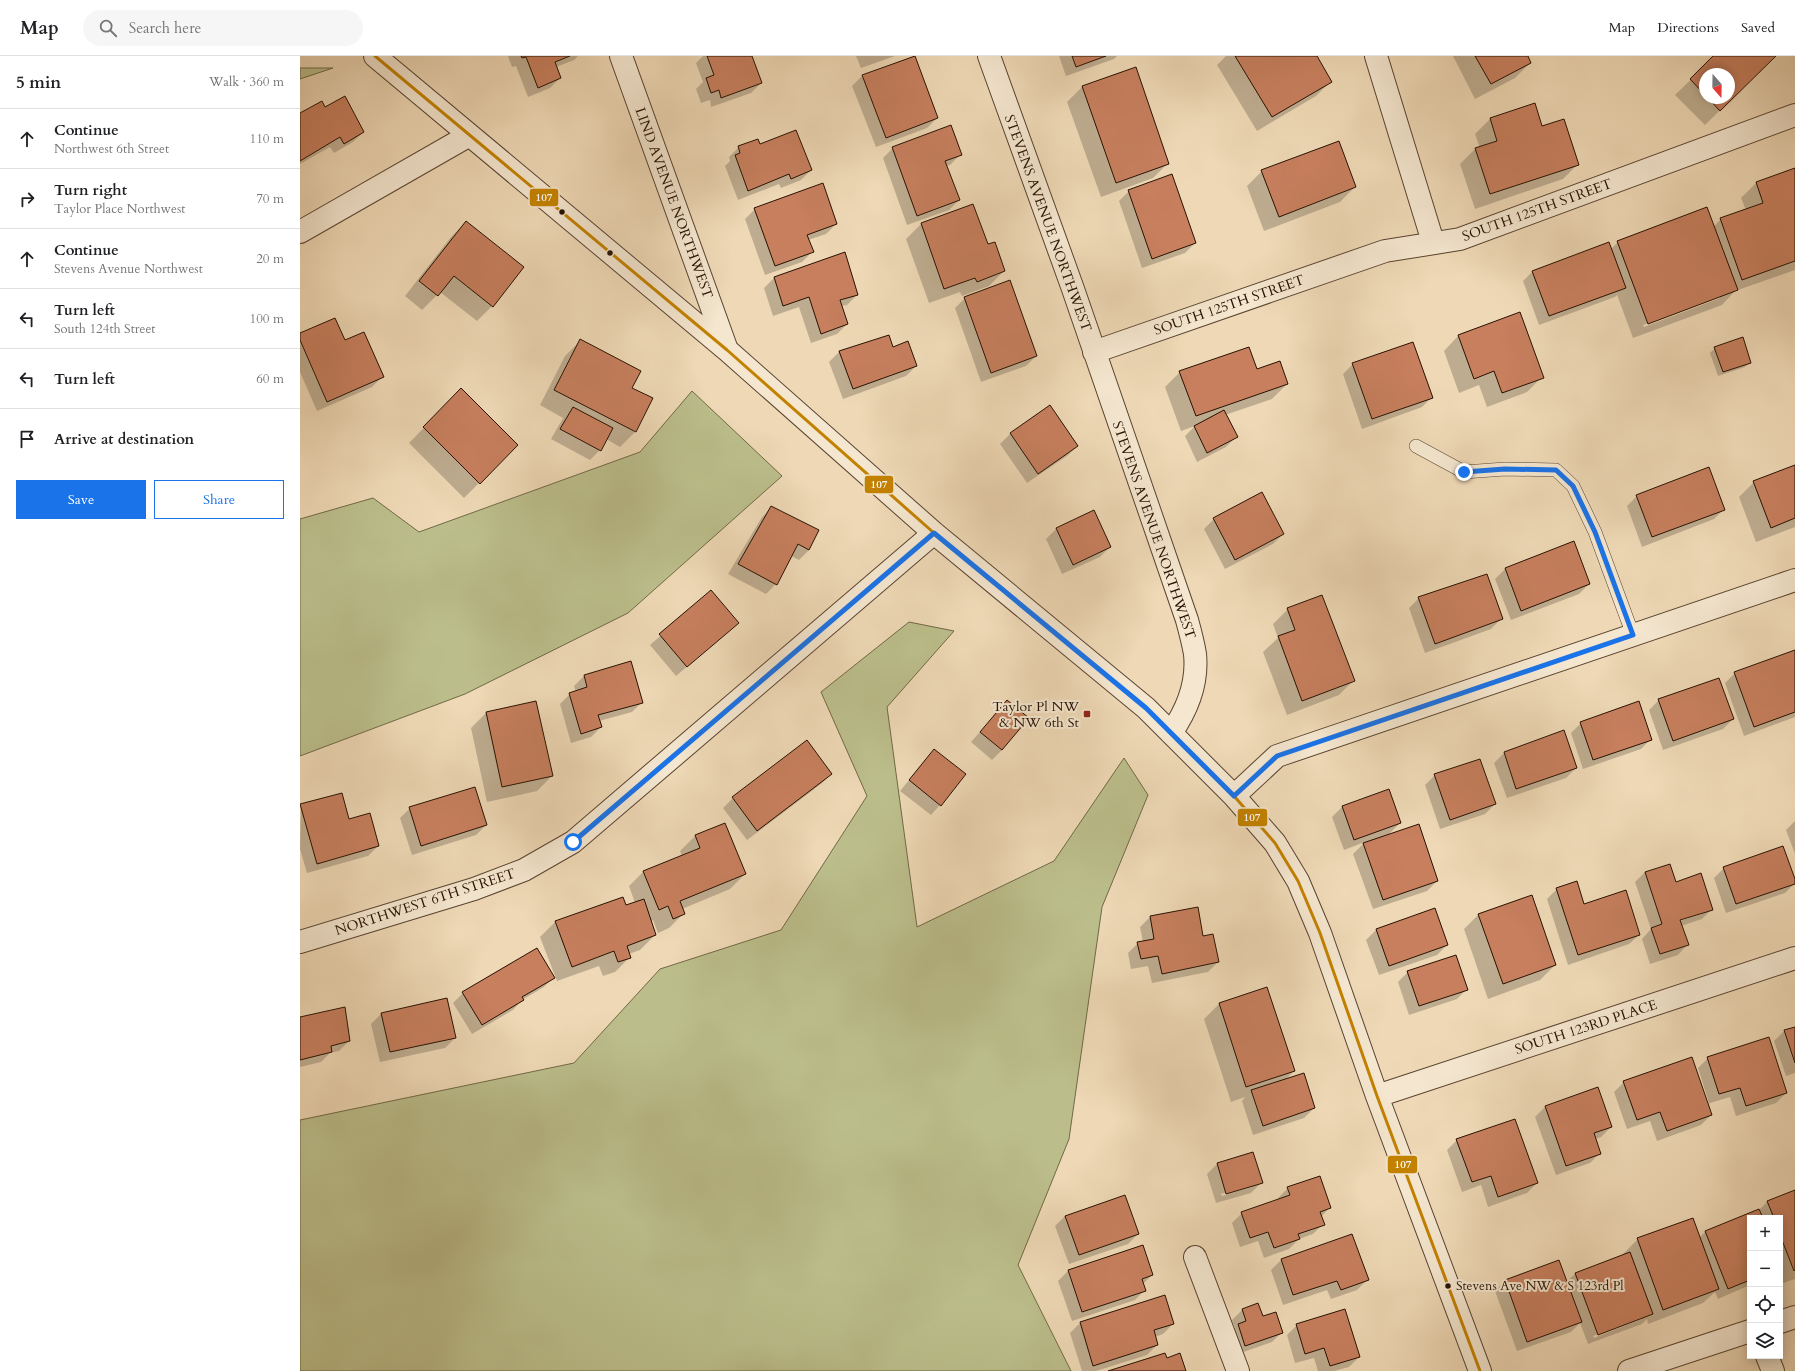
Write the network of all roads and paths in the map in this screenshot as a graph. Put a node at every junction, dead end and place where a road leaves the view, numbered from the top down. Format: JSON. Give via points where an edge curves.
{"nodes":[{"id":1,"x":375,"y":56,"type":"edge"},
{"id":2,"x":621,"y":56,"type":"edge"},
{"id":3,"x":988,"y":56,"type":"edge"},
{"id":4,"x":1376,"y":56,"type":"edge"},
{"id":5,"x":1795,"y":115,"type":"edge"},
{"id":6,"x":468,"y":136,"type":"junction"},
{"id":7,"x":300,"y":232,"type":"edge"},
{"id":8,"x":1433,"y":242,"type":"junction"},
{"id":9,"x":726,"y":350,"type":"junction"},
{"id":10,"x":1094,"y":352,"type":"junction"},
{"id":11,"x":1416,"y":446,"type":"dead end"},
{"id":12,"x":934,"y":533,"type":"junction"},
{"id":13,"x":1795,"y":580,"type":"edge"},
{"id":14,"x":1633,"y":635,"type":"junction"},
{"id":15,"x":1171,"y":733,"type":"junction"},
{"id":16,"x":1234,"y":796,"type":"junction"},
{"id":17,"x":300,"y":942,"type":"edge"},
{"id":18,"x":1795,"y":958,"type":"edge"},
{"id":19,"x":1377,"y":1096,"type":"junction"},
{"id":20,"x":1195,"y":1257,"type":"dead end"},
{"id":21,"x":1795,"y":1317,"type":"edge"},
{"id":22,"x":1783,"y":1321,"type":"edge"},
{"id":23,"x":1747,"y":1332,"type":"edge"},
{"id":24,"x":1768,"y":1359,"type":"edge"},
{"id":25,"x":1238,"y":1371,"type":"edge"},
{"id":26,"x":1480,"y":1371,"type":"edge"},
{"id":27,"x":1629,"y":1371,"type":"edge"},
{"id":28,"x":1773,"y":1371,"type":"edge"}],
"edges":[{"from":1,"to":6,"type":"street"},
{"from":2,"to":9,"type":"street","name":"LIND AVENUE NORTHWEST"},
{"from":3,"to":10,"type":"street","name":"STEVENS AVENUE NORTHWEST","via":[[1074,289]]},
{"from":4,"to":8,"type":"street"},
{"from":5,"to":8,"type":"street","name":"SOUTH 125TH STREET","via":[[1460,239]]},
{"from":6,"to":7,"type":"street"},
{"from":6,"to":9,"type":"street"},
{"from":8,"to":10,"type":"street","name":"SOUTH 125TH STREET","via":[[1385,251]]},
{"from":9,"to":12,"type":"street"},
{"from":10,"to":15,"type":"street","name":"STEVENS AVENUE NORTHWEST","via":[[1187,620],[1195,654],[1189,702]]},
{"from":11,"to":14,"type":"lane","via":[[1464,472],[1505,469],[1556,470],[1573,486],[1595,532]]},
{"from":12,"to":15,"type":"street","via":[[1146,708]]},
{"from":12,"to":17,"type":"street","name":"NORTHWEST 6TH STREET","via":[[573,842],[524,870],[474,889]]},
{"from":13,"to":14,"type":"street"},
{"from":14,"to":16,"type":"street","via":[[1277,756]]},
{"from":15,"to":16,"type":"street"},
{"from":16,"to":19,"type":"street","via":[[1275,843],[1298,881],[1322,940]]},
{"from":18,"to":19,"type":"street","name":"SOUTH 123RD PLACE"},
{"from":19,"to":26,"type":"street"},
{"from":20,"to":25,"type":"street"},
{"from":21,"to":22,"type":"street"},
{"from":23,"to":27,"type":"street"},
{"from":24,"to":28,"type":"street"}]}
